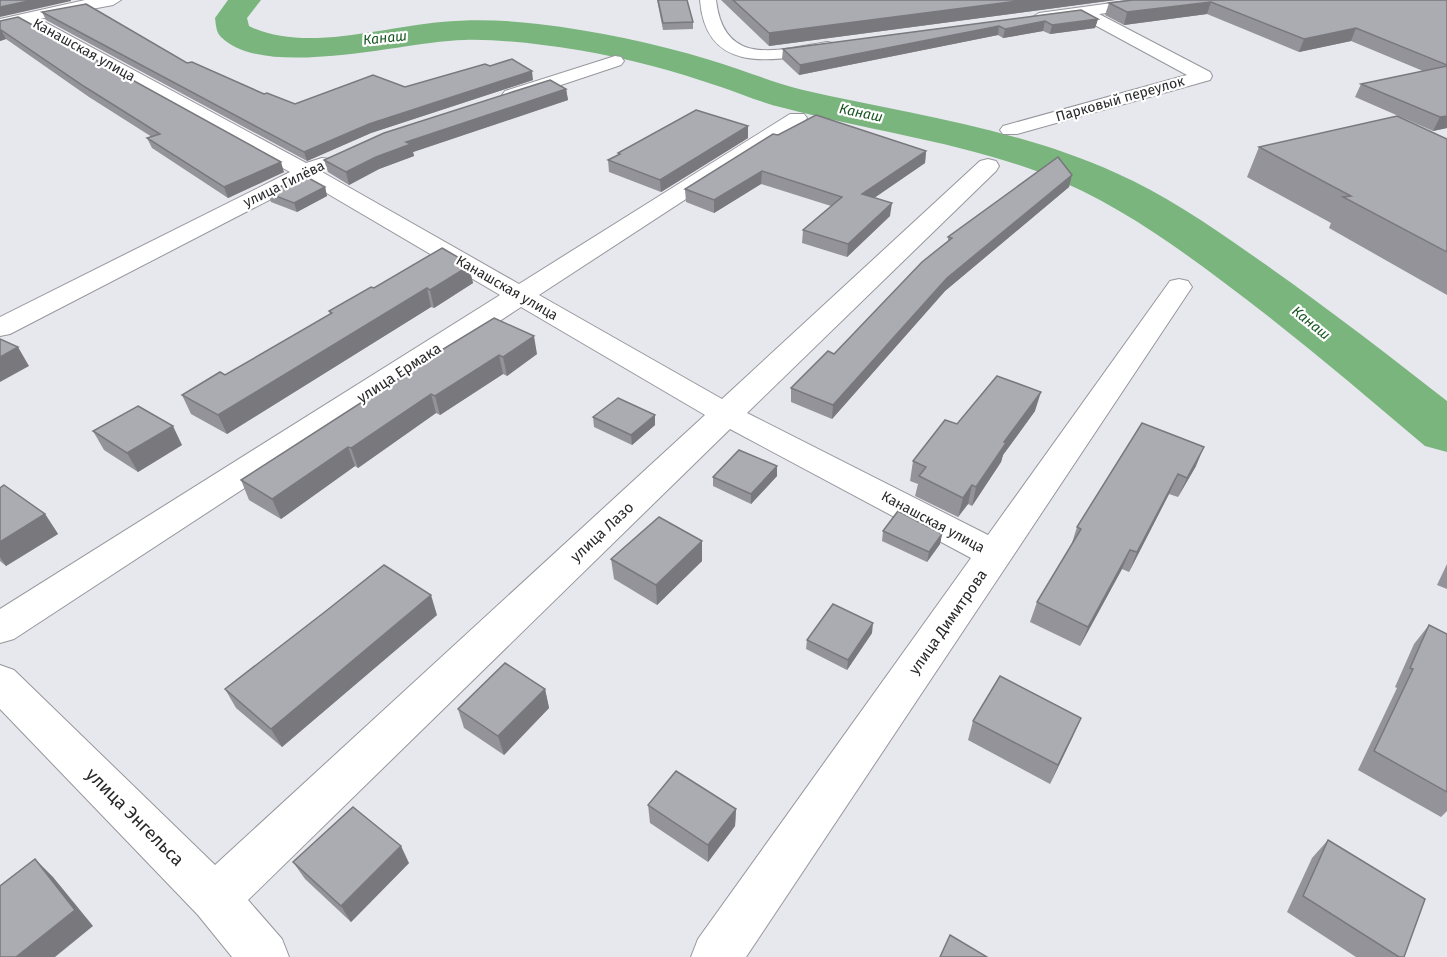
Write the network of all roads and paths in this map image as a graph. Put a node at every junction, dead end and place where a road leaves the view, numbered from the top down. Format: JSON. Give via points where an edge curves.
{"nodes":[{"id":1,"x":113,"y":0,"type":"edge"},
{"id":2,"x":708,"y":0,"type":"edge"},
{"id":3,"x":1168,"y":0,"type":"edge"},
{"id":4,"x":1082,"y":12,"type":"junction"},
{"id":5,"x":1024,"y":20,"type":"edge"},
{"id":6,"x":12,"y":21,"type":"edge"},
{"id":7,"x":838,"y":45,"type":"edge"},
{"id":8,"x":615,"y":61,"type":"dead end"},
{"id":9,"x":491,"y":102,"type":"edge"},
{"id":10,"x":797,"y":118,"type":"dead end"},
{"id":11,"x":1010,"y":130,"type":"dead end"},
{"id":12,"x":337,"y":158,"type":"edge"},
{"id":13,"x":988,"y":166,"type":"dead end"},
{"id":14,"x":306,"y":172,"type":"junction"},
{"id":15,"x":1179,"y":287,"type":"dead end"},
{"id":16,"x":520,"y":296,"type":"junction"},
{"id":17,"x":0,"y":328,"type":"edge"},
{"id":18,"x":726,"y":414,"type":"junction"},
{"id":19,"x":994,"y":554,"type":"junction"},
{"id":20,"x":0,"y":628,"type":"edge"},
{"id":21,"x":0,"y":682,"type":"edge"},
{"id":22,"x":215,"y":898,"type":"junction"},
{"id":23,"x":264,"y":957,"type":"edge"},
{"id":24,"x":716,"y":957,"type":"edge"}],
"edges":[{"from":1,"to":6,"type":"street"},
{"from":2,"to":7,"type":"street","via":[[712,26],[728,47],[756,55]]},
{"from":3,"to":4,"type":"street"},
{"from":4,"to":5,"type":"street"},
{"from":4,"to":11,"type":"street","name":"Парковый переулок","via":[[1203,76]]},
{"from":6,"to":14,"type":"street","name":"Канашская улица"},
{"from":8,"to":9,"type":"street"},
{"from":10,"to":16,"type":"street","name":"улица Ермака"},
{"from":12,"to":14,"type":"street","name":"улица Гилёва"},
{"from":13,"to":18,"type":"street","name":"улица Лазо"},
{"from":14,"to":16,"type":"street","name":"Канашская улица"},
{"from":14,"to":17,"type":"street","name":"улица Гилёва"},
{"from":15,"to":19,"type":"street","name":"улица Димитрова"},
{"from":16,"to":18,"type":"street","name":"Канашская улица"},
{"from":16,"to":20,"type":"street","name":"улица Ермака"},
{"from":18,"to":19,"type":"street","name":"Канашская улица"},
{"from":18,"to":22,"type":"street","name":"улица Лазо"},
{"from":19,"to":24,"type":"street","name":"улица Димитрова"},
{"from":21,"to":22,"type":"street","name":"улица Энгельса"},
{"from":22,"to":23,"type":"street","name":"улица Энгельса"}]}
